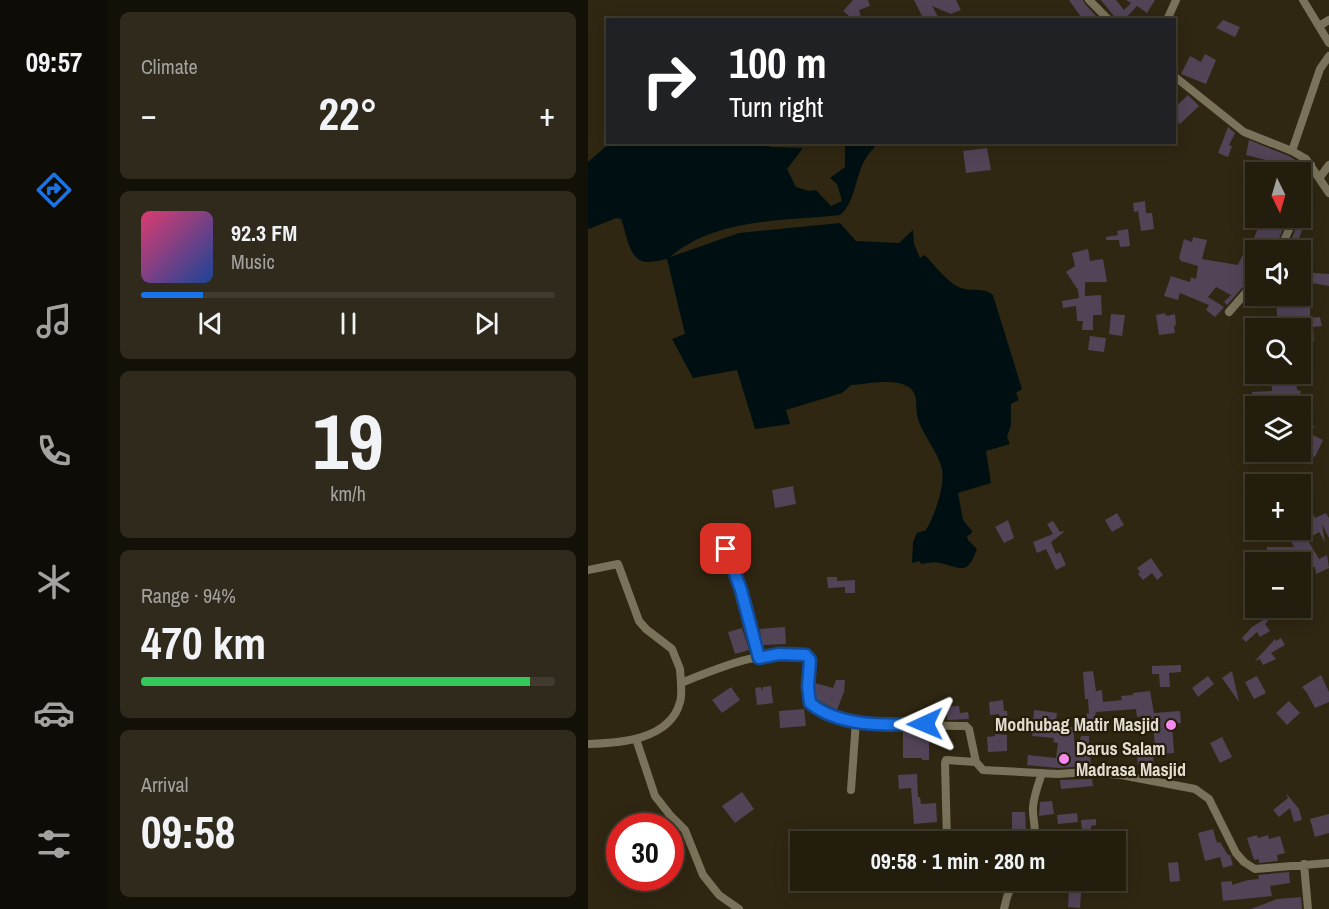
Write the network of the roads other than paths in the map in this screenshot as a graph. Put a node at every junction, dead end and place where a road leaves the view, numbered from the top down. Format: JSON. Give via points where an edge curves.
{"nodes":[{"id":1,"x":1089,"y":0,"type":"edge"},
{"id":2,"x":1176,"y":0,"type":"edge"},
{"id":3,"x":1303,"y":0,"type":"edge"},
{"id":4,"x":1107,"y":18,"type":"edge"},
{"id":5,"x":1168,"y":18,"type":"edge"},
{"id":6,"x":1329,"y":20,"type":"edge"},
{"id":7,"x":1319,"y":26,"type":"junction"},
{"id":8,"x":1329,"y":43,"type":"edge"},
{"id":9,"x":1329,"y":56,"type":"edge"},
{"id":10,"x":1176,"y":78,"type":"edge"},
{"id":11,"x":1292,"y":151,"type":"junction"},
{"id":12,"x":1307,"y":162,"type":"edge"},
{"id":13,"x":1311,"y":165,"type":"edge"},
{"id":14,"x":1329,"y":165,"type":"edge"},
{"id":15,"x":1320,"y":177,"type":"junction"},
{"id":16,"x":1329,"y":193,"type":"edge"},
{"id":17,"x":1245,"y":294,"type":"edge"},
{"id":18,"x":1229,"y":312,"type":"dead end"},
{"id":19,"x":726,"y":549,"type":"dead end"},
{"id":20,"x":588,"y":570,"type":"edge"},
{"id":21,"x":759,"y":658,"type":"junction"},
{"id":22,"x":681,"y":683,"type":"junction"},
{"id":23,"x":856,"y":721,"type":"junction"},
{"id":24,"x":636,"y":739,"type":"junction"},
{"id":25,"x":588,"y":744,"type":"edge"},
{"id":26,"x":976,"y":762,"type":"junction"},
{"id":27,"x":1042,"y":773,"type":"junction"},
{"id":28,"x":851,"y":790,"type":"dead end"},
{"id":29,"x":946,"y":831,"type":"edge"},
{"id":30,"x":1034,"y":831,"type":"edge"},
{"id":31,"x":1304,"y":864,"type":"junction"},
{"id":32,"x":1329,"y":864,"type":"edge"},
{"id":33,"x":1009,"y":891,"type":"edge"},
{"id":34,"x":739,"y":909,"type":"edge"},
{"id":35,"x":1004,"y":909,"type":"edge"},
{"id":36,"x":1308,"y":909,"type":"edge"}],
"edges":[{"from":1,"to":4,"type":"street"},
{"from":2,"to":5,"type":"street"},
{"from":3,"to":7,"type":"street"},
{"from":6,"to":7,"type":"street"},
{"from":7,"to":8,"type":"street"},
{"from":9,"to":11,"type":"street","via":[[1320,69]]},
{"from":10,"to":11,"type":"street","via":[[1244,132]]},
{"from":11,"to":12,"type":"street"},
{"from":13,"to":15,"type":"street"},
{"from":14,"to":15,"type":"street"},
{"from":15,"to":16,"type":"street"},
{"from":17,"to":18,"type":"street"},
{"from":19,"to":21,"type":"street"},
{"from":20,"to":22,"type":"street","via":[[618,564],[639,621],[672,649]]},
{"from":21,"to":22,"type":"street","via":[[733,662]]},
{"from":21,"to":23,"type":"street","via":[[806,655],[810,660],[810,703],[827,714]]},
{"from":22,"to":24,"type":"street","via":[[680,702],[665,725]]},
{"from":23,"to":26,"type":"street","via":[[966,726]]},
{"from":23,"to":28,"type":"street"},
{"from":24,"to":25,"type":"street"},
{"from":24,"to":34,"type":"street","via":[[655,796],[685,830],[703,875],[719,895]]},
{"from":26,"to":27,"type":"street","via":[[983,770]]},
{"from":26,"to":29,"type":"street","via":[[946,760]]},
{"from":27,"to":30,"type":"street","via":[[1032,811]]},
{"from":27,"to":31,"type":"street","via":[[1086,772],[1195,789],[1209,799],[1244,862],[1255,869]]},
{"from":31,"to":32,"type":"street"},
{"from":31,"to":36,"type":"street"},
{"from":33,"to":35,"type":"street"}]}
